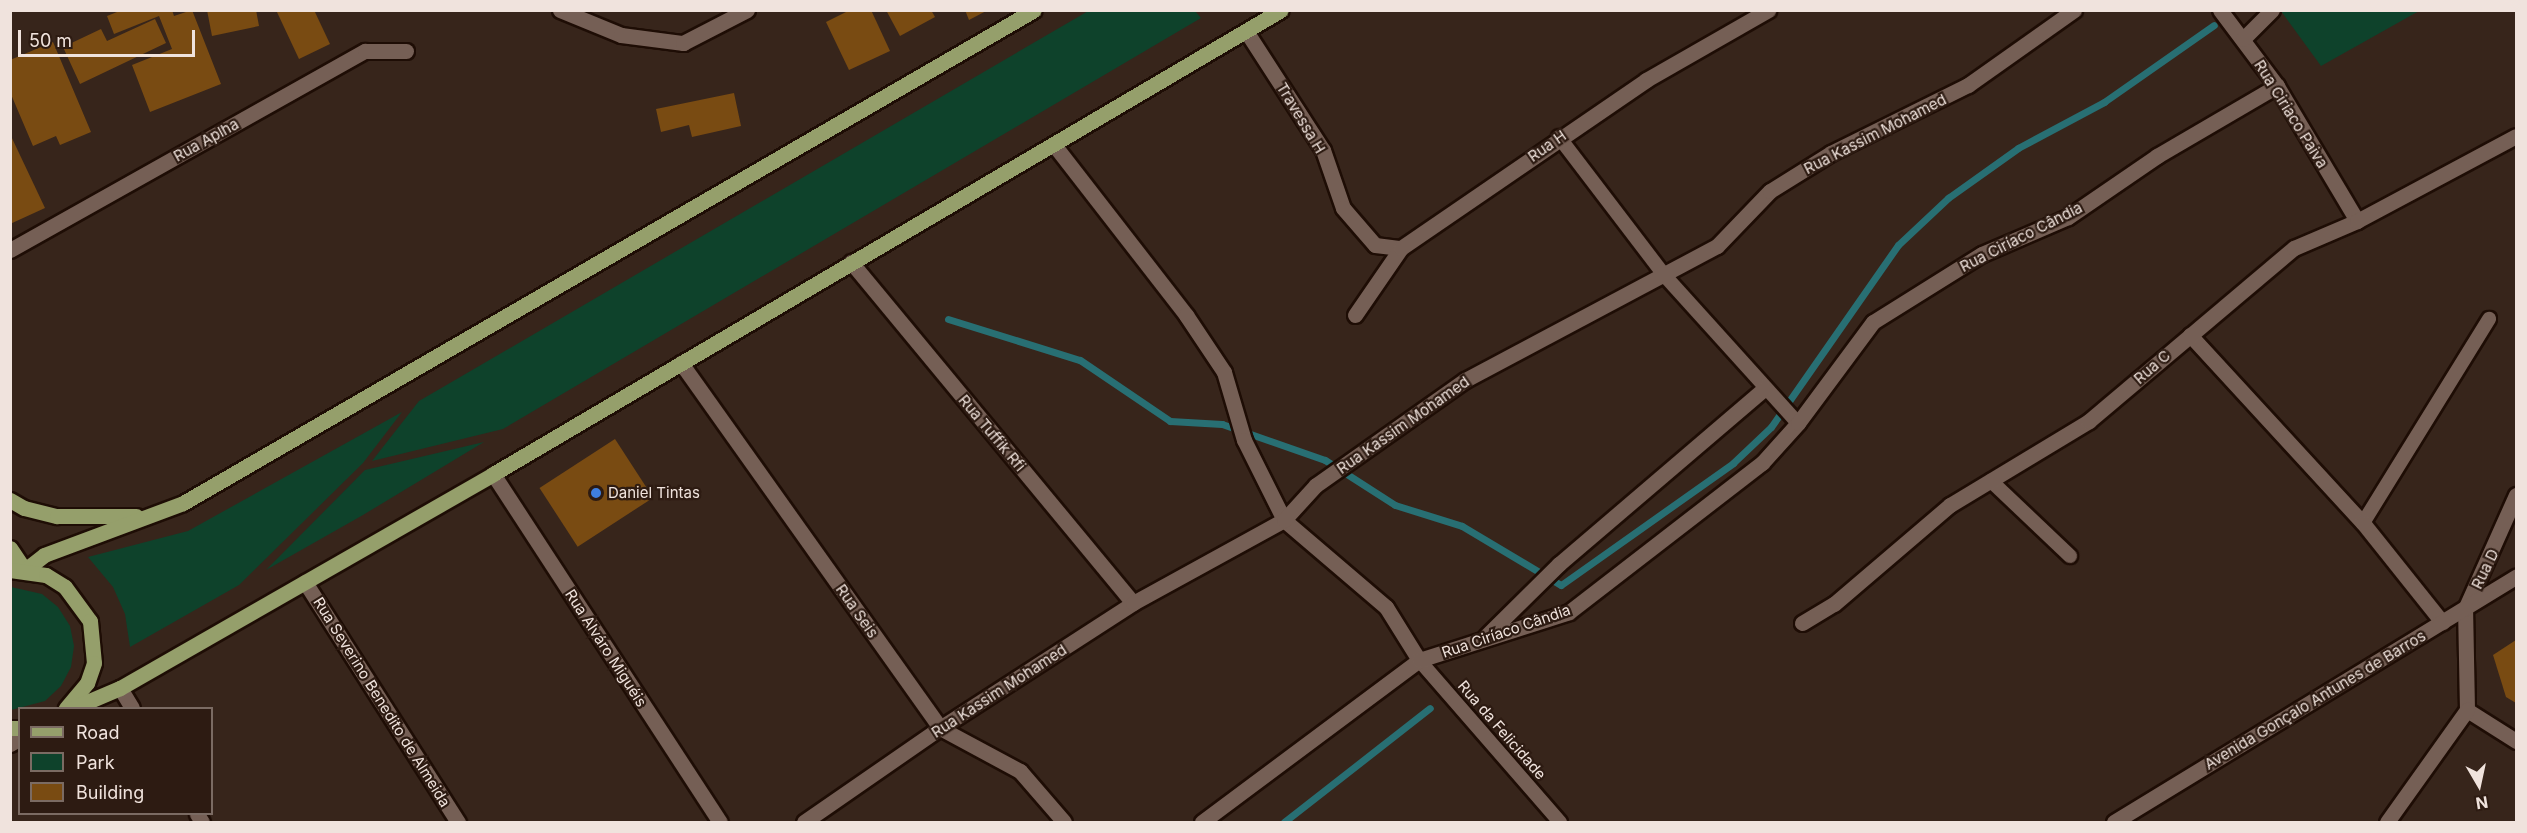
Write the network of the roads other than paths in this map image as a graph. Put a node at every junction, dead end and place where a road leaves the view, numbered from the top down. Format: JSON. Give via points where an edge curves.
{"nodes":[{"id":1,"x":560,"y":10,"type":"edge"},
{"id":2,"x":747,"y":10,"type":"edge"},
{"id":3,"x":1034,"y":10,"type":"edge"},
{"id":4,"x":1281,"y":10,"type":"edge"},
{"id":5,"x":1768,"y":10,"type":"edge"},
{"id":6,"x":2074,"y":10,"type":"edge"},
{"id":7,"x":2220,"y":10,"type":"edge"},
{"id":8,"x":2272,"y":10,"type":"edge"},
{"id":9,"x":1246,"y":31,"type":"junction"},
{"id":10,"x":2243,"y":39,"type":"junction"},
{"id":11,"x":406,"y":51,"type":"dead end"},
{"id":12,"x":2277,"y":86,"type":"junction"},
{"id":13,"x":2517,"y":136,"type":"edge"},
{"id":14,"x":1559,"y":137,"type":"junction"},
{"id":15,"x":1056,"y":146,"type":"junction"},
{"id":16,"x":2357,"y":221,"type":"junction"},
{"id":17,"x":1401,"y":248,"type":"junction"},
{"id":18,"x":10,"y":250,"type":"edge"},
{"id":19,"x":851,"y":262,"type":"junction"},
{"id":20,"x":1665,"y":276,"type":"junction"},
{"id":21,"x":1355,"y":315,"type":"dead end"},
{"id":22,"x":2489,"y":319,"type":"dead end"},
{"id":23,"x":2190,"y":335,"type":"junction"},
{"id":24,"x":681,"y":363,"type":"junction"},
{"id":25,"x":1764,"y":389,"type":"junction"},
{"id":26,"x":1797,"y":422,"type":"junction"},
{"id":27,"x":493,"y":474,"type":"junction"},
{"id":28,"x":1991,"y":481,"type":"junction"},
{"id":29,"x":2517,"y":495,"type":"edge"},
{"id":30,"x":10,"y":500,"type":"edge"},
{"id":31,"x":154,"y":515,"type":"junction"},
{"id":32,"x":1284,"y":520,"type":"junction"},
{"id":33,"x":2364,"y":523,"type":"junction"},
{"id":34,"x":10,"y":548,"type":"edge"},
{"id":35,"x":2070,"y":556,"type":"dead end"},
{"id":36,"x":18,"y":570,"type":"edge"},
{"id":37,"x":2517,"y":577,"type":"edge"},
{"id":38,"x":305,"y":582,"type":"junction"},
{"id":39,"x":1133,"y":603,"type":"junction"},
{"id":40,"x":2465,"y":609,"type":"junction"},
{"id":41,"x":1802,"y":622,"type":"dead end"},
{"id":42,"x":2442,"y":622,"type":"junction"},
{"id":43,"x":1485,"y":637,"type":"junction"},
{"id":44,"x":1419,"y":660,"type":"junction"},
{"id":45,"x":120,"y":688,"type":"junction"},
{"id":46,"x":67,"y":707,"type":"edge"},
{"id":47,"x":76,"y":707,"type":"edge"},
{"id":48,"x":131,"y":707,"type":"edge"},
{"id":49,"x":2467,"y":710,"type":"junction"},
{"id":50,"x":940,"y":728,"type":"junction"},
{"id":51,"x":2517,"y":741,"type":"edge"},
{"id":52,"x":458,"y":822,"type":"edge"},
{"id":53,"x":720,"y":822,"type":"edge"},
{"id":54,"x":804,"y":822,"type":"edge"},
{"id":55,"x":1064,"y":822,"type":"edge"},
{"id":56,"x":1202,"y":822,"type":"edge"},
{"id":57,"x":1560,"y":822,"type":"edge"},
{"id":58,"x":2114,"y":822,"type":"edge"},
{"id":59,"x":2387,"y":822,"type":"edge"}],
"edges":[{"from":1,"to":2,"type":"street","via":[[621,34],[683,43]]},
{"from":3,"to":31,"type":"main road","via":[[213,485]]},
{"from":4,"to":9,"type":"main road"},
{"from":5,"to":14,"type":"street","name":"Rua H","via":[[1646,80]]},
{"from":6,"to":20,"type":"street","name":"Rua Kassim Mohamed","via":[[1968,85],[1831,153],[1770,191],[1717,246]]},
{"from":7,"to":10,"type":"street","name":"Rua Ciriaco Paiva"},
{"from":8,"to":10,"type":"street"},
{"from":9,"to":15,"type":"main road"},
{"from":9,"to":17,"type":"street","name":"Travessa H","via":[[1323,150],[1343,208],[1375,244]]},
{"from":10,"to":12,"type":"street","name":"Rua Ciriaco Paiva"},
{"from":11,"to":18,"type":"street","name":"Rua Aplha","via":[[365,51]]},
{"from":12,"to":16,"type":"street","name":"Rua Ciriaco Paiva"},
{"from":12,"to":26,"type":"street","name":"Rua Ciríaco Cândia","via":[[2157,156],[2068,216],[1983,254],[1873,322]]},
{"from":13,"to":16,"type":"street","name":"Rua C"},
{"from":14,"to":17,"type":"street","name":"Rua H"},
{"from":14,"to":20,"type":"lane"},
{"from":15,"to":19,"type":"main road"},
{"from":15,"to":32,"type":"street","via":[[1186,315],[1224,372],[1244,440]]},
{"from":16,"to":23,"type":"street","name":"Rua C","via":[[2294,248]]},
{"from":17,"to":21,"type":"street","name":"Rua H"},
{"from":19,"to":24,"type":"main road"},
{"from":19,"to":39,"type":"street","name":"Rua Tuffik Rfi"},
{"from":20,"to":25,"type":"lane"},
{"from":20,"to":32,"type":"street","name":"Rua Kassim Mohamed","via":[[1465,380],[1326,479]]},
{"from":22,"to":33,"type":"lane"},
{"from":23,"to":28,"type":"street","name":"Rua C","via":[[2089,421]]},
{"from":23,"to":33,"type":"street"},
{"from":24,"to":27,"type":"main road"},
{"from":24,"to":50,"type":"street","name":"Rua Seis"},
{"from":25,"to":26,"type":"lane"},
{"from":25,"to":43,"type":"street","via":[[1560,564]]},
{"from":26,"to":43,"type":"street","name":"Rua Ciríaco Cândia","via":[[1762,463],[1569,612]]},
{"from":27,"to":38,"type":"main road"},
{"from":27,"to":53,"type":"street","name":"Rua Alváro Miguéis"},
{"from":28,"to":35,"type":"lane"},
{"from":28,"to":41,"type":"street","name":"Rua C","via":[[1950,505],[1834,604]]},
{"from":29,"to":40,"type":"street","name":"Rua D"},
{"from":30,"to":31,"type":"main road","via":[[24,508],[57,516]]},
{"from":31,"to":36,"type":"main road","via":[[44,555]]},
{"from":32,"to":39,"type":"street","name":"Rua Kassim Mohamed"},
{"from":32,"to":44,"type":"street","via":[[1386,608]]},
{"from":33,"to":42,"type":"street"},
{"from":34,"to":36,"type":"main road"},
{"from":36,"to":46,"type":"main road","via":[[46,575],[65,587],[90,621],[93,663],[87,683]]},
{"from":37,"to":40,"type":"street","name":"Avenida Gonçalo Antunes de Barros"},
{"from":38,"to":45,"type":"main road"},
{"from":38,"to":52,"type":"street","name":"Rua Severino Benedito de Almeida"},
{"from":39,"to":50,"type":"street","name":"Rua Kassim Mohamed"},
{"from":40,"to":42,"type":"street","name":"Avenida Gonçalo Antunes de Barros"},
{"from":40,"to":49,"type":"street"},
{"from":42,"to":58,"type":"street","name":"Avenida Gonçalo Antunes de Barros"},
{"from":43,"to":44,"type":"street","name":"Rua Ciríaco Cândia"},
{"from":44,"to":56,"type":"street","name":"Rua Ciríaco Cândia"},
{"from":44,"to":57,"type":"lane","name":"Rua da Felicidade"},
{"from":45,"to":47,"type":"main road"},
{"from":45,"to":48,"type":"street"},
{"from":49,"to":51,"type":"street"},
{"from":49,"to":59,"type":"street"},
{"from":50,"to":54,"type":"street","name":"Rua Kassim Mohamed"},
{"from":50,"to":55,"type":"street","name":"Rua Seis","via":[[1020,771]]}]}
